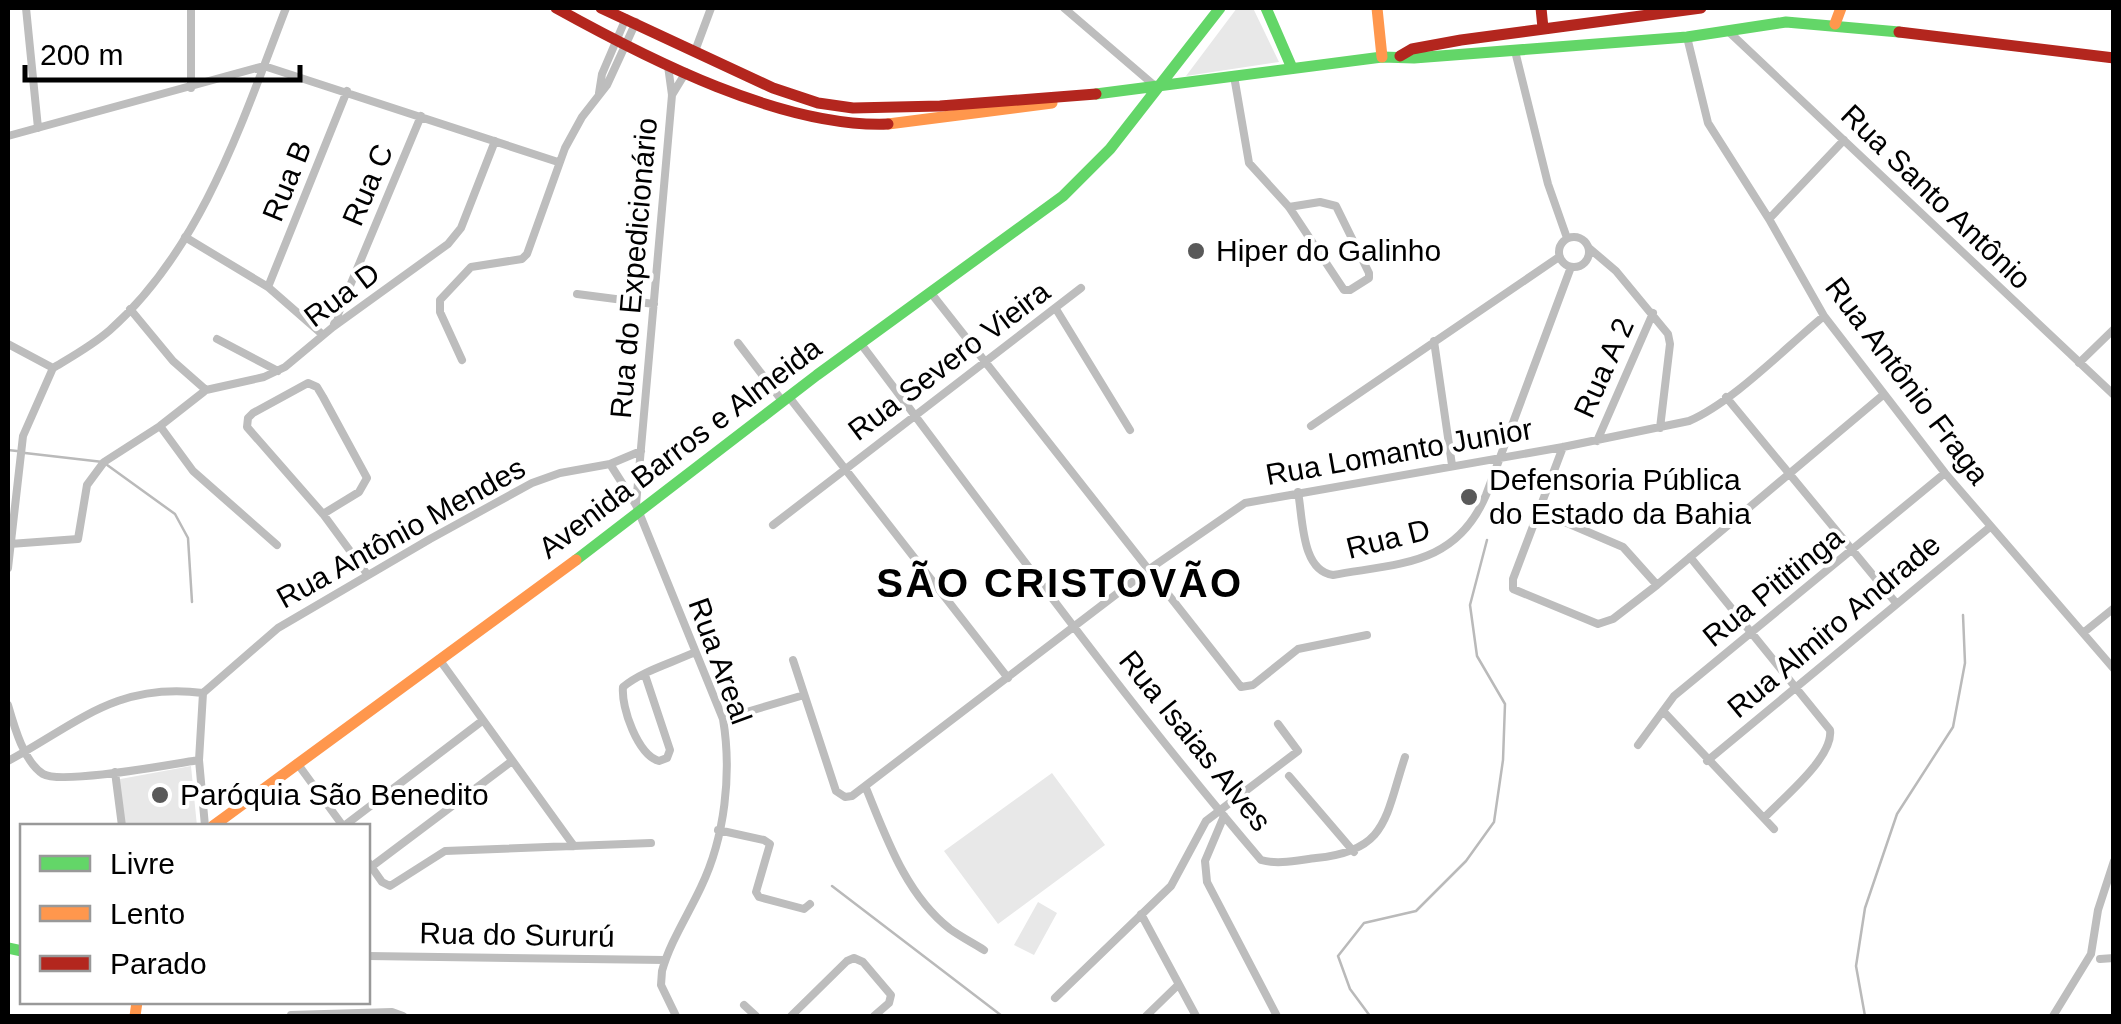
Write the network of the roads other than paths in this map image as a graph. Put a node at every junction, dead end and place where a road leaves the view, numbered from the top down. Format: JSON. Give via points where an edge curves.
{"nodes":[{"id":1,"x":26,"y":8,"type":"edge"},
{"id":2,"x":191,"y":8,"type":"edge"},
{"id":3,"x":286,"y":8,"type":"edge"},
{"id":4,"x":556,"y":8,"type":"edge"},
{"id":5,"x":601,"y":8,"type":"edge"},
{"id":6,"x":711,"y":8,"type":"edge"},
{"id":7,"x":1064,"y":8,"type":"edge"},
{"id":8,"x":1220,"y":8,"type":"edge"},
{"id":9,"x":1266,"y":8,"type":"edge"},
{"id":10,"x":1379,"y":8,"type":"edge"},
{"id":11,"x":1541,"y":8,"type":"edge"},
{"id":12,"x":1700,"y":8,"type":"edge"},
{"id":13,"x":1788,"y":8,"type":"edge"},
{"id":14,"x":1806,"y":8,"type":"edge"},
{"id":15,"x":1841,"y":8,"type":"edge"},
{"id":16,"x":1664,"y":10,"type":"edge"},
{"id":17,"x":631,"y":20,"type":"junction"},
{"id":18,"x":1786,"y":22,"type":"junction"},
{"id":19,"x":1824,"y":24,"type":"junction"},
{"id":20,"x":1543,"y":28,"type":"junction"},
{"id":21,"x":1728,"y":31,"type":"junction"},
{"id":22,"x":1687,"y":37,"type":"junction"},
{"id":23,"x":620,"y":43,"type":"junction"},
{"id":24,"x":695,"y":51,"type":"junction"},
{"id":25,"x":1515,"y":51,"type":"junction"},
{"id":26,"x":1400,"y":56,"type":"junction"},
{"id":27,"x":1382,"y":57,"type":"junction"},
{"id":28,"x":2114,"y":58,"type":"edge"},
{"id":29,"x":668,"y":65,"type":"junction"},
{"id":30,"x":264,"y":66,"type":"junction"},
{"id":31,"x":1292,"y":68,"type":"junction"},
{"id":32,"x":686,"y":72,"type":"junction"},
{"id":33,"x":1234,"y":76,"type":"junction"},
{"id":34,"x":190,"y":88,"type":"junction"},
{"id":35,"x":1158,"y":88,"type":"junction"},
{"id":36,"x":347,"y":91,"type":"junction"},
{"id":37,"x":1104,"y":93,"type":"junction"},
{"id":38,"x":672,"y":95,"type":"junction"},
{"id":39,"x":853,"y":108,"type":"junction"},
{"id":40,"x":421,"y":116,"type":"junction"},
{"id":41,"x":852,"y":124,"type":"junction"},
{"id":42,"x":38,"y":128,"type":"junction"},
{"id":43,"x":8,"y":136,"type":"edge"},
{"id":44,"x":1844,"y":140,"type":"junction"},
{"id":45,"x":494,"y":141,"type":"junction"},
{"id":46,"x":558,"y":162,"type":"junction"},
{"id":47,"x":1289,"y":207,"type":"junction"},
{"id":48,"x":1769,"y":220,"type":"junction"},
{"id":49,"x":185,"y":237,"type":"junction"},
{"id":50,"x":1567,"y":238,"type":"junction"},
{"id":51,"x":1589,"y":248,"type":"junction"},
{"id":52,"x":1559,"y":257,"type":"junction"},
{"id":53,"x":1571,"y":268,"type":"junction"},
{"id":54,"x":268,"y":287,"type":"junction"},
{"id":55,"x":1081,"y":288,"type":"dead end"},
{"id":56,"x":931,"y":292,"type":"junction"},
{"id":57,"x":576,"y":294,"type":"dead end"},
{"id":58,"x":654,"y":304,"type":"junction"},
{"id":59,"x":1056,"y":308,"type":"junction"},
{"id":60,"x":130,"y":309,"type":"junction"},
{"id":61,"x":1652,"y":313,"type":"junction"},
{"id":62,"x":1824,"y":316,"type":"junction"},
{"id":63,"x":333,"y":327,"type":"junction"},
{"id":64,"x":2114,"y":328,"type":"edge"},
{"id":65,"x":322,"y":335,"type":"junction"},
{"id":66,"x":217,"y":339,"type":"dead end"},
{"id":67,"x":1434,"y":342,"type":"junction"},
{"id":68,"x":738,"y":343,"type":"dead end"},
{"id":69,"x":8,"y":344,"type":"edge"},
{"id":70,"x":861,"y":344,"type":"junction"},
{"id":71,"x":462,"y":360,"type":"dead end"},
{"id":72,"x":986,"y":362,"type":"junction"},
{"id":73,"x":2079,"y":363,"type":"junction"},
{"id":74,"x":52,"y":368,"type":"junction"},
{"id":75,"x":278,"y":372,"type":"junction"},
{"id":76,"x":206,"y":390,"type":"junction"},
{"id":77,"x":2114,"y":395,"type":"edge"},
{"id":78,"x":1883,"y":396,"type":"junction"},
{"id":79,"x":1726,"y":397,"type":"junction"},
{"id":80,"x":786,"y":399,"type":"junction"},
{"id":81,"x":916,"y":416,"type":"junction"},
{"id":82,"x":160,"y":426,"type":"junction"},
{"id":83,"x":1310,"y":426,"type":"dead end"},
{"id":84,"x":1660,"y":428,"type":"junction"},
{"id":85,"x":1130,"y":430,"type":"dead end"},
{"id":86,"x":1596,"y":440,"type":"junction"},
{"id":87,"x":1564,"y":447,"type":"junction"},
{"id":88,"x":641,"y":451,"type":"junction"},
{"id":89,"x":1498,"y":458,"type":"junction"},
{"id":90,"x":610,"y":464,"type":"junction"},
{"id":91,"x":1452,"y":466,"type":"junction"},
{"id":92,"x":844,"y":470,"type":"junction"},
{"id":93,"x":1946,"y":473,"type":"junction"},
{"id":94,"x":1789,"y":476,"type":"junction"},
{"id":95,"x":1298,"y":492,"type":"junction"},
{"id":96,"x":10,"y":506,"type":"edge"},
{"id":97,"x":638,"y":509,"type":"junction"},
{"id":98,"x":1538,"y":511,"type":"junction"},
{"id":99,"x":322,"y":514,"type":"junction"},
{"id":100,"x":772,"y":525,"type":"dead end"},
{"id":101,"x":1990,"y":527,"type":"junction"},
{"id":102,"x":10,"y":544,"type":"edge"},
{"id":103,"x":277,"y":545,"type":"dead end"},
{"id":104,"x":1853,"y":551,"type":"junction"},
{"id":105,"x":1690,"y":557,"type":"junction"},
{"id":106,"x":8,"y":568,"type":"edge"},
{"id":107,"x":1148,"y":570,"type":"junction"},
{"id":108,"x":367,"y":574,"type":"junction"},
{"id":109,"x":1657,"y":585,"type":"junction"},
{"id":110,"x":1896,"y":603,"type":"junction"},
{"id":111,"x":2114,"y":608,"type":"edge"},
{"id":112,"x":1076,"y":627,"type":"junction"},
{"id":113,"x":1751,"y":634,"type":"junction"},
{"id":114,"x":2083,"y":634,"type":"junction"},
{"id":115,"x":1367,"y":635,"type":"dead end"},
{"id":116,"x":695,"y":652,"type":"junction"},
{"id":117,"x":439,"y":659,"type":"junction"},
{"id":118,"x":793,"y":660,"type":"dead end"},
{"id":119,"x":2114,"y":669,"type":"edge"},
{"id":120,"x":644,"y":675,"type":"junction"},
{"id":121,"x":1008,"y":678,"type":"junction"},
{"id":122,"x":1795,"y":688,"type":"junction"},
{"id":123,"x":203,"y":693,"type":"junction"},
{"id":124,"x":804,"y":695,"type":"junction"},
{"id":125,"x":8,"y":705,"type":"edge"},
{"id":126,"x":1663,"y":711,"type":"junction"},
{"id":127,"x":724,"y":719,"type":"junction"},
{"id":128,"x":482,"y":721,"type":"junction"},
{"id":129,"x":1278,"y":724,"type":"dead end"},
{"id":130,"x":1638,"y":746,"type":"dead end"},
{"id":131,"x":26,"y":751,"type":"junction"},
{"id":132,"x":1405,"y":757,"type":"dead end"},
{"id":133,"x":199,"y":760,"type":"junction"},
{"id":134,"x":8,"y":761,"type":"edge"},
{"id":135,"x":1708,"y":761,"type":"junction"},
{"id":136,"x":512,"y":762,"type":"junction"},
{"id":137,"x":297,"y":763,"type":"junction"},
{"id":138,"x":115,"y":772,"type":"junction"},
{"id":139,"x":1289,"y":776,"type":"dead end"},
{"id":140,"x":866,"y":788,"type":"junction"},
{"id":141,"x":1221,"y":813,"type":"junction"},
{"id":142,"x":1764,"y":818,"type":"junction"},
{"id":143,"x":122,"y":824,"type":"edge"},
{"id":144,"x":204,"y":824,"type":"edge"},
{"id":145,"x":216,"y":824,"type":"edge"},
{"id":146,"x":343,"y":824,"type":"edge"},
{"id":147,"x":347,"y":824,"type":"edge"},
{"id":148,"x":1774,"y":829,"type":"dead end"},
{"id":149,"x":718,"y":830,"type":"junction"},
{"id":150,"x":651,"y":843,"type":"dead end"},
{"id":151,"x":574,"y":846,"type":"junction"},
{"id":152,"x":1354,"y":852,"type":"junction"},
{"id":153,"x":2114,"y":861,"type":"edge"},
{"id":154,"x":370,"y":863,"type":"edge"},
{"id":155,"x":370,"y":865,"type":"edge"},
{"id":156,"x":810,"y":904,"type":"dead end"},
{"id":157,"x":1140,"y":914,"type":"junction"},
{"id":158,"x":984,"y":950,"type":"dead end"},
{"id":159,"x":370,"y":956,"type":"edge"},
{"id":160,"x":2114,"y":958,"type":"edge"},
{"id":161,"x":2100,"y":959,"type":"dead end"},
{"id":162,"x":665,"y":960,"type":"junction"},
{"id":163,"x":1178,"y":985,"type":"junction"},
{"id":164,"x":1055,"y":998,"type":"dead end"},
{"id":165,"x":744,"y":1005,"type":"dead end"},
{"id":166,"x":291,"y":1016,"type":"edge"},
{"id":167,"x":403,"y":1016,"type":"edge"},
{"id":168,"x":676,"y":1016,"type":"edge"},
{"id":169,"x":756,"y":1016,"type":"edge"},
{"id":170,"x":791,"y":1016,"type":"edge"},
{"id":171,"x":874,"y":1016,"type":"edge"},
{"id":172,"x":1146,"y":1016,"type":"edge"},
{"id":173,"x":1196,"y":1016,"type":"edge"},
{"id":174,"x":1277,"y":1016,"type":"edge"},
{"id":175,"x":2053,"y":1016,"type":"edge"}],
"edges":[{"from":1,"to":42,"type":"street"},
{"from":2,"to":34,"type":"street"},
{"from":3,"to":30,"type":"street"},
{"from":4,"to":23,"type":"main road"},
{"from":5,"to":17,"type":"main road"},
{"from":6,"to":24,"type":"street"},
{"from":7,"to":35,"type":"street"},
{"from":8,"to":35,"type":"main road","name":"Avenida Barros e Almeida"},
{"from":9,"to":31,"type":"main road"},
{"from":10,"to":27,"type":"main road"},
{"from":11,"to":20,"type":"main road"},
{"from":12,"to":16,"type":"main road"},
{"from":13,"to":18,"type":"main road"},
{"from":14,"to":19,"type":"main road"},
{"from":15,"to":19,"type":"main road"},
{"from":16,"to":20,"type":"main road"},
{"from":17,"to":23,"type":"street"},
{"from":17,"to":24,"type":"main road"},
{"from":18,"to":19,"type":"main road"},
{"from":18,"to":21,"type":"main road"},
{"from":19,"to":28,"type":"main road"},
{"from":20,"to":26,"type":"main road"},
{"from":21,"to":22,"type":"main road"},
{"from":21,"to":44,"type":"street","name":"Rua Santo Antônio"},
{"from":22,"to":25,"type":"main road"},
{"from":22,"to":48,"type":"street","name":"Rua Antônio Fraga","via":[[1708,122]]},
{"from":23,"to":29,"type":"main road"},
{"from":23,"to":46,"type":"street"},
{"from":24,"to":39,"type":"main road","via":[[773,88]]},
{"from":25,"to":26,"type":"main road"},
{"from":25,"to":50,"type":"street"},
{"from":26,"to":27,"type":"main road"},
{"from":27,"to":31,"type":"main road"},
{"from":29,"to":32,"type":"main road"},
{"from":29,"to":38,"type":"street","name":"Rua do Expedicionário"},
{"from":30,"to":34,"type":"street"},
{"from":30,"to":36,"type":"street"},
{"from":30,"to":49,"type":"street"},
{"from":31,"to":33,"type":"main road"},
{"from":32,"to":38,"type":"street","name":"Rua do Expedicionário"},
{"from":32,"to":41,"type":"main road","via":[[780,107]]},
{"from":33,"to":35,"type":"main road"},
{"from":33,"to":47,"type":"street","via":[[1249,163]]},
{"from":34,"to":42,"type":"street"},
{"from":35,"to":37,"type":"main road"},
{"from":35,"to":56,"type":"main road","name":"Avenida Barros e Almeida","via":[[1085,177]]},
{"from":36,"to":40,"type":"street"},
{"from":36,"to":54,"type":"street","name":"Rua B"},
{"from":37,"to":39,"type":"main road"},
{"from":37,"to":41,"type":"main road"},
{"from":38,"to":58,"type":"street","name":"Rua do Expedicionário"},
{"from":39,"to":41,"type":"main road"},
{"from":40,"to":45,"type":"street"},
{"from":40,"to":63,"type":"street","name":"Rua C"},
{"from":42,"to":43,"type":"street"},
{"from":44,"to":48,"type":"street"},
{"from":44,"to":73,"type":"street","name":"Rua Santo Antônio"},
{"from":45,"to":46,"type":"street"},
{"from":45,"to":63,"type":"street","name":"Rua D","via":[[456,237]]},
{"from":46,"to":71,"type":"street","via":[[522,259],[472,267],[443,294],[438,306]]},
{"from":47,"to":47,"type":"street","via":[[1344,290],[1369,278],[1336,206]]},
{"from":48,"to":62,"type":"street","name":"Rua Antônio Fraga"},
{"from":49,"to":54,"type":"street"},
{"from":49,"to":60,"type":"street"},
{"from":50,"to":51,"type":"street","via":[[1583,239]]},
{"from":50,"to":52,"type":"street"},
{"from":51,"to":53,"type":"street","via":[[1586,263]]},
{"from":51,"to":61,"type":"street"},
{"from":52,"to":53,"type":"street"},
{"from":52,"to":67,"type":"street"},
{"from":53,"to":89,"type":"street","name":"Rua D"},
{"from":54,"to":65,"type":"street"},
{"from":55,"to":59,"type":"street","name":"Rua Severo Vieira"},
{"from":56,"to":70,"type":"main road","name":"Avenida Barros e Almeida"},
{"from":56,"to":72,"type":"street"},
{"from":57,"to":58,"type":"street"},
{"from":58,"to":88,"type":"street","name":"Rua do Expedicionário"},
{"from":59,"to":72,"type":"street","name":"Rua Severo Vieira"},
{"from":59,"to":85,"type":"street"},
{"from":60,"to":74,"type":"street","via":[[87,348]]},
{"from":60,"to":76,"type":"street"},
{"from":61,"to":84,"type":"street","via":[[1670,344]]},
{"from":61,"to":86,"type":"street","name":"Rua A 2"},
{"from":62,"to":78,"type":"street","name":"Rua Antônio Fraga"},
{"from":62,"to":79,"type":"street","name":"Rua Lomanto Junior"},
{"from":63,"to":65,"type":"street","name":"Rua D"},
{"from":64,"to":73,"type":"street"},
{"from":65,"to":75,"type":"street","name":"Rua D"},
{"from":66,"to":75,"type":"street"},
{"from":67,"to":83,"type":"street"},
{"from":67,"to":91,"type":"street"},
{"from":68,"to":80,"type":"street"},
{"from":69,"to":74,"type":"street"},
{"from":70,"to":80,"type":"main road","name":"Avenida Barros e Almeida"},
{"from":70,"to":81,"type":"street","name":"Rua Isaias Alves"},
{"from":72,"to":81,"type":"street","name":"Rua Severo Vieira"},
{"from":72,"to":107,"type":"street"},
{"from":73,"to":77,"type":"street","name":"Rua Santo Antônio"},
{"from":74,"to":96,"type":"street","via":[[22,436]]},
{"from":75,"to":76,"type":"street","name":"Rua D"},
{"from":76,"to":82,"type":"street","name":"Rua D"},
{"from":78,"to":93,"type":"street","name":"Rua Antônio Fraga"},
{"from":78,"to":94,"type":"street"},
{"from":79,"to":84,"type":"street","name":"Rua Lomanto Junior","via":[[1704,414]]},
{"from":79,"to":94,"type":"street"},
{"from":80,"to":92,"type":"street"},
{"from":80,"to":97,"type":"main road","name":"Avenida Barros e Almeida"},
{"from":81,"to":92,"type":"street","name":"Rua Severo Vieira"},
{"from":81,"to":112,"type":"street","name":"Rua Isaias Alves"},
{"from":82,"to":102,"type":"street","name":"Rua D","via":[[89,478],[78,539]]},
{"from":82,"to":103,"type":"street","via":[[194,471]]},
{"from":84,"to":86,"type":"street","name":"Rua Lomanto Junior"},
{"from":86,"to":87,"type":"street","name":"Rua Lomanto Junior"},
{"from":87,"to":89,"type":"street","name":"Rua Lomanto Junior"},
{"from":87,"to":98,"type":"street"},
{"from":88,"to":90,"type":"street","name":"Rua Antônio Mendes"},
{"from":88,"to":97,"type":"street","name":"Rua do Expedicionário"},
{"from":89,"to":91,"type":"street","name":"Rua Lomanto Junior"},
{"from":89,"to":95,"type":"street","name":"Rua D","via":[[1477,516],[1448,548],[1333,576],[1311,562]]},
{"from":90,"to":97,"type":"street"},
{"from":90,"to":108,"type":"street","name":"Rua Antônio Mendes","via":[[532,483]]},
{"from":91,"to":95,"type":"street","name":"Rua Lomanto Junior"},
{"from":92,"to":100,"type":"street","name":"Rua Severo Vieira"},
{"from":92,"to":121,"type":"street"},
{"from":93,"to":101,"type":"street","name":"Rua Antônio Fraga"},
{"from":93,"to":104,"type":"street","name":"Rua Pititinga"},
{"from":94,"to":104,"type":"street"},
{"from":94,"to":105,"type":"street"},
{"from":95,"to":107,"type":"street","name":"Rua Lomanto Junior","via":[[1244,503]]},
{"from":96,"to":102,"type":"street"},
{"from":97,"to":116,"type":"street","name":"Rua Areal"},
{"from":97,"to":117,"type":"main road","name":"Avenida Barros e Almeida"},
{"from":98,"to":109,"type":"street","via":[[1623,546]]},
{"from":98,"to":109,"type":"street","via":[[1513,579],[1516,592],[1598,624]]},
{"from":99,"to":99,"type":"street","via":[[246,422],[308,383],[317,387],[367,478],[359,492]]},
{"from":99,"to":108,"type":"street"},
{"from":101,"to":110,"type":"street","name":"Rua Almiro Andrade"},
{"from":101,"to":114,"type":"street","name":"Rua Antônio Fraga"},
{"from":102,"to":106,"type":"street"},
{"from":104,"to":110,"type":"street"},
{"from":104,"to":113,"type":"street","name":"Rua Pititinga"},
{"from":105,"to":109,"type":"street"},
{"from":105,"to":113,"type":"street"},
{"from":107,"to":112,"type":"street","name":"Rua Lomanto Junior"},
{"from":107,"to":115,"type":"street","via":[[1240,687],[1253,685],[1298,649]]},
{"from":108,"to":123,"type":"street","name":"Rua Antônio Mendes","via":[[278,628]]},
{"from":110,"to":122,"type":"street","name":"Rua Almiro Andrade"},
{"from":111,"to":114,"type":"street"},
{"from":112,"to":121,"type":"street","name":"Rua Lomanto Junior"},
{"from":112,"to":141,"type":"street","name":"Rua Isaias Alves"},
{"from":113,"to":122,"type":"street"},
{"from":113,"to":126,"type":"street","name":"Rua Pititinga"},
{"from":114,"to":119,"type":"street","name":"Rua Antônio Fraga"},
{"from":116,"to":120,"type":"street"},
{"from":116,"to":127,"type":"street","name":"Rua Areal"},
{"from":117,"to":128,"type":"street"},
{"from":117,"to":137,"type":"main road","name":"Avenida Barros e Almeida"},
{"from":118,"to":124,"type":"street"},
{"from":120,"to":120,"type":"street","via":[[625,684],[622,696],[644,750],[659,761],[670,750]]},
{"from":121,"to":140,"type":"street","name":"Rua Lomanto Junior"},
{"from":122,"to":135,"type":"street","name":"Rua Almiro Andrade"},
{"from":122,"to":142,"type":"street","via":[[1831,738],[1819,761]]},
{"from":123,"to":131,"type":"street","via":[[155,692],[110,702]]},
{"from":123,"to":133,"type":"street"},
{"from":124,"to":127,"type":"street"},
{"from":124,"to":140,"type":"street","name":"Rua Lomanto Junior","via":[[836,790],[852,796]]},
{"from":125,"to":131,"type":"street"},
{"from":126,"to":130,"type":"street","name":"Rua Pititinga"},
{"from":126,"to":135,"type":"street"},
{"from":127,"to":149,"type":"street","name":"Rua Areal","via":[[728,761]]},
{"from":128,"to":136,"type":"street"},
{"from":128,"to":147,"type":"street"},
{"from":129,"to":141,"type":"street","via":[[1298,751]]},
{"from":131,"to":134,"type":"street"},
{"from":131,"to":138,"type":"street","via":[[49,777]]},
{"from":132,"to":152,"type":"street","via":[[1384,821]]},
{"from":133,"to":138,"type":"street"},
{"from":133,"to":144,"type":"street"},
{"from":135,"to":142,"type":"street"},
{"from":136,"to":151,"type":"street"},
{"from":136,"to":154,"type":"street"},
{"from":137,"to":145,"type":"main road","name":"Avenida Barros e Almeida"},
{"from":137,"to":146,"type":"street"},
{"from":138,"to":143,"type":"street"},
{"from":139,"to":152,"type":"street"},
{"from":140,"to":158,"type":"street","via":[[906,875],[949,928]]},
{"from":141,"to":152,"type":"street","name":"Rua Isaias Alves","via":[[1267,862]]},
{"from":141,"to":157,"type":"street","via":[[1198,832],[1171,886]]},
{"from":141,"to":174,"type":"street","via":[[1205,874]]},
{"from":142,"to":148,"type":"street"},
{"from":149,"to":156,"type":"street","via":[[770,844],[758,897],[795,908]]},
{"from":149,"to":162,"type":"street","name":"Rua Areal","via":[[706,876]]},
{"from":150,"to":151,"type":"street"},
{"from":151,"to":155,"type":"street","via":[[445,851],[390,886]]},
{"from":153,"to":175,"type":"street","via":[[2086,965]]},
{"from":157,"to":163,"type":"street"},
{"from":157,"to":164,"type":"street"},
{"from":159,"to":162,"type":"street","name":"Rua do Sururú"},
{"from":160,"to":161,"type":"street"},
{"from":162,"to":168,"type":"street","via":[[661,985]]},
{"from":163,"to":172,"type":"street"},
{"from":163,"to":173,"type":"street"},
{"from":165,"to":169,"type":"street"},
{"from":166,"to":167,"type":"street"},
{"from":170,"to":171,"type":"street","via":[[854,958],[891,995]]}]}
